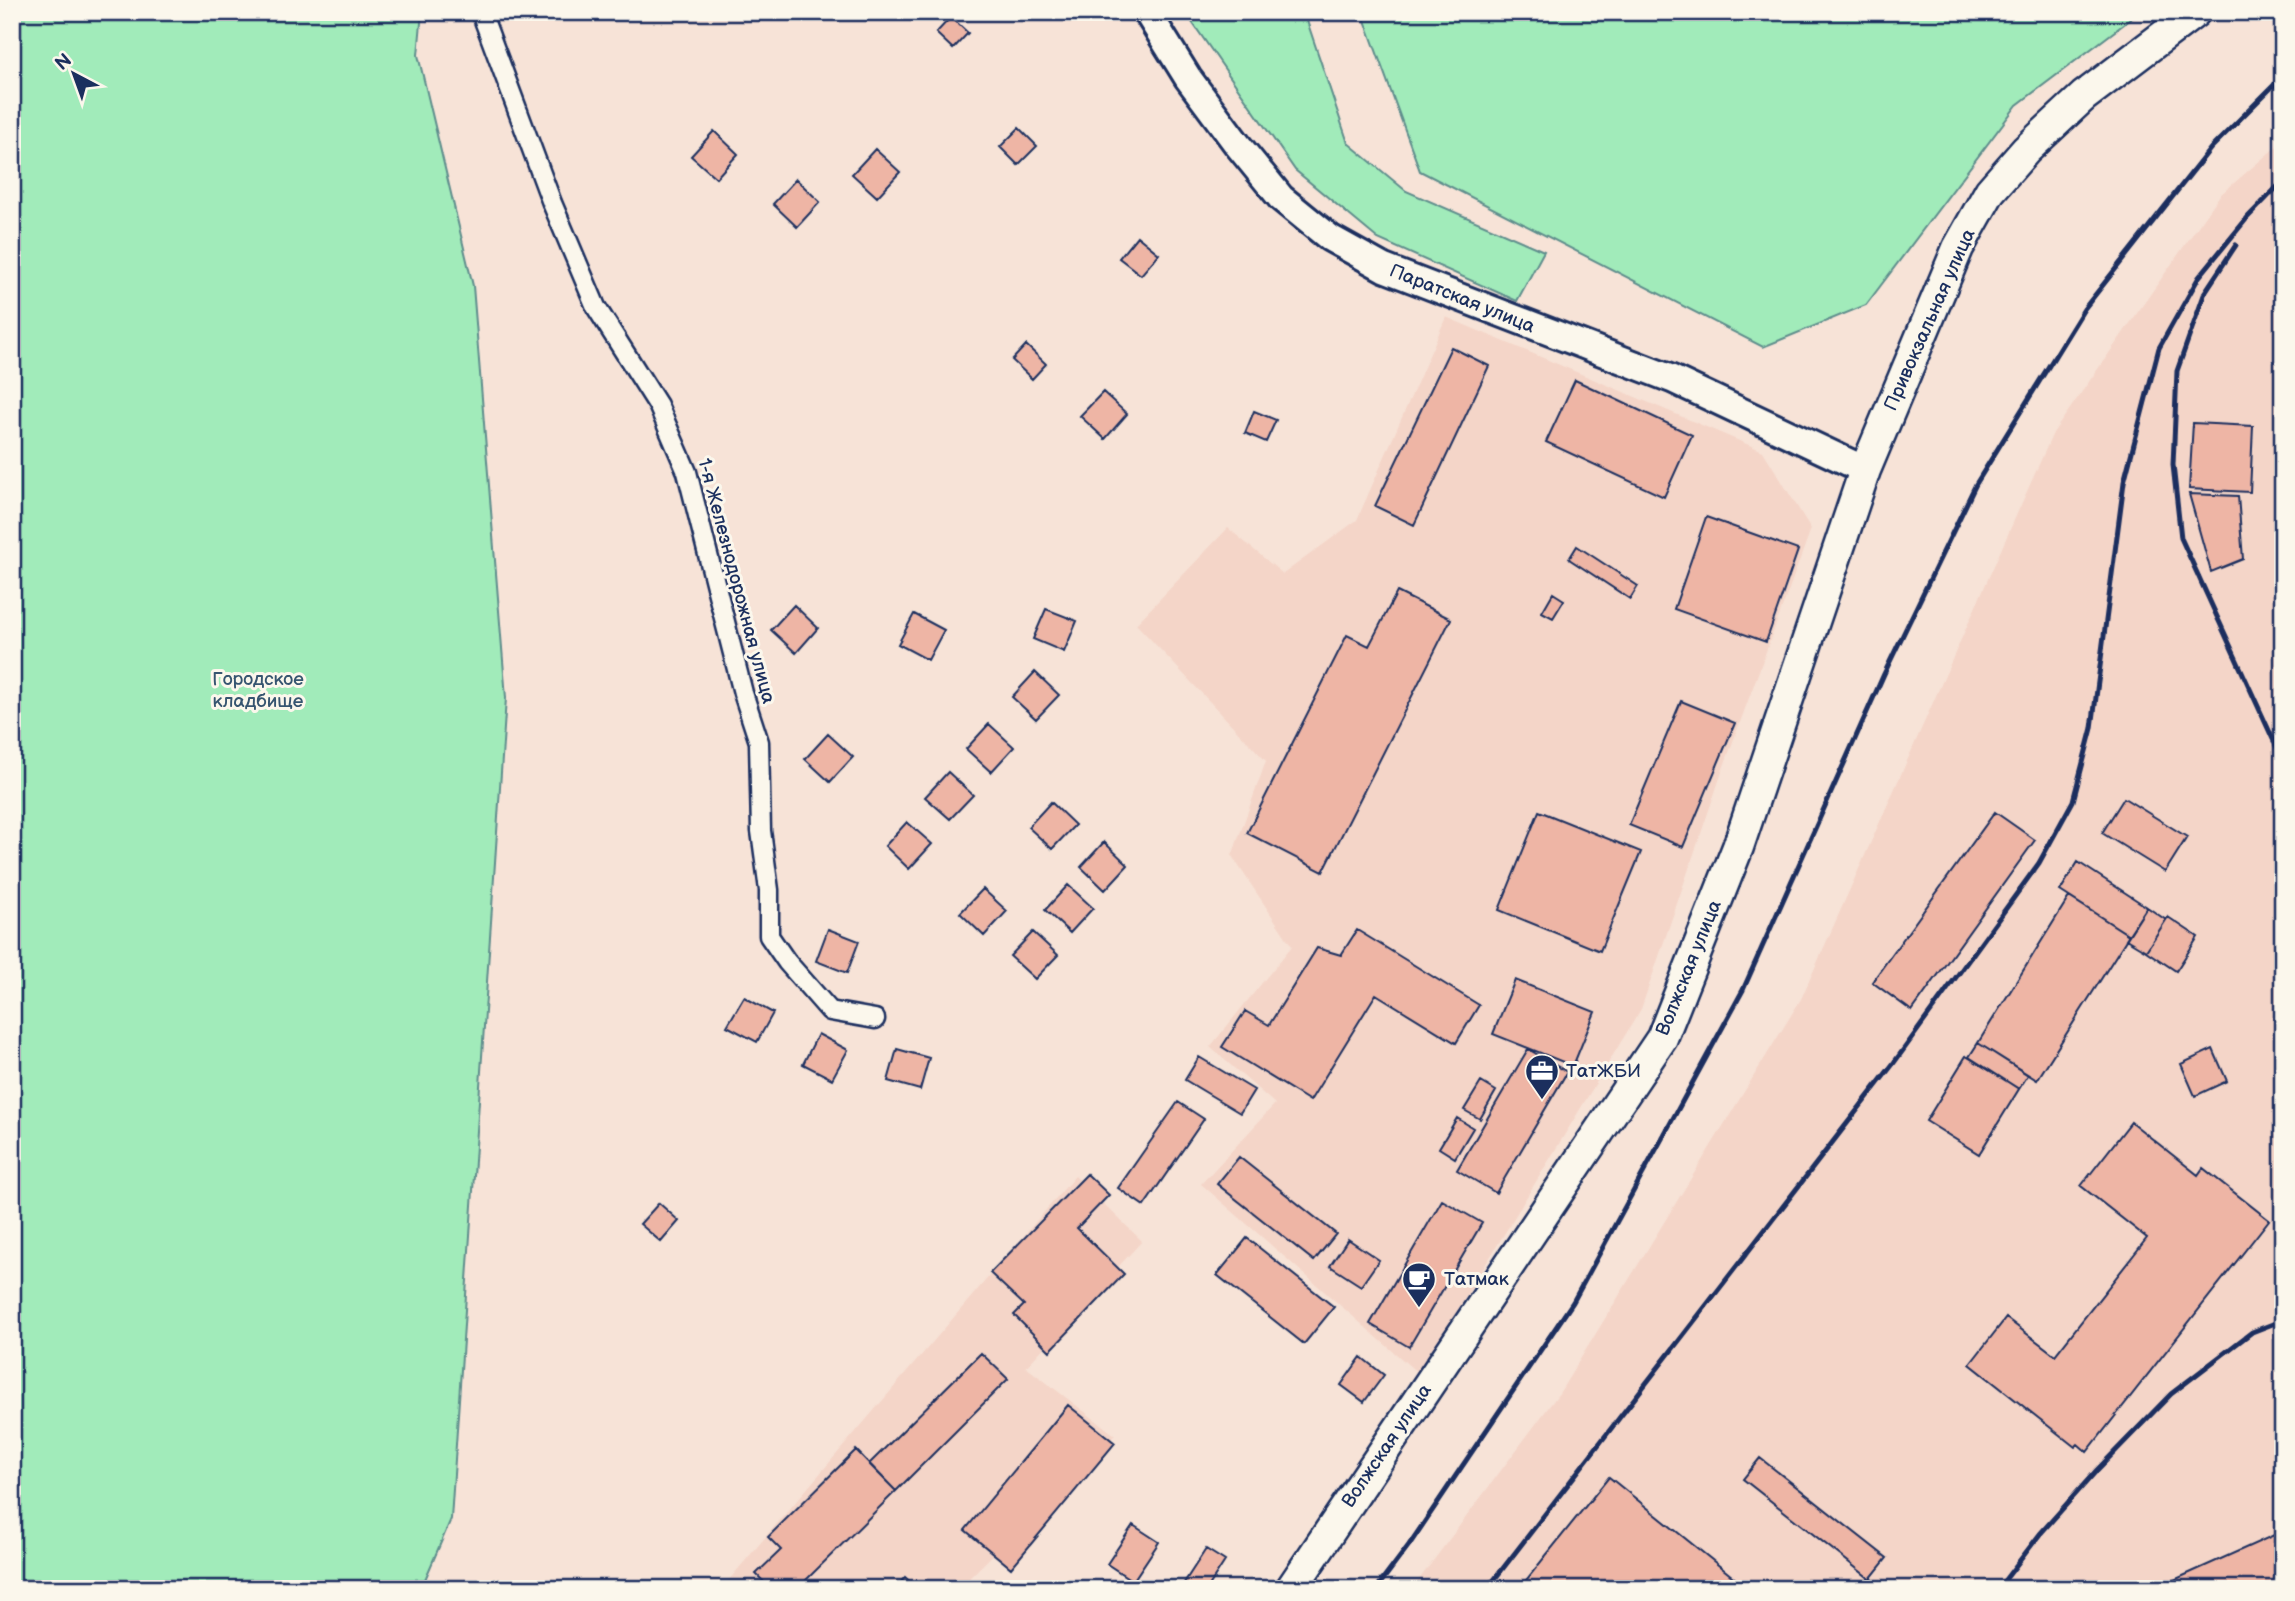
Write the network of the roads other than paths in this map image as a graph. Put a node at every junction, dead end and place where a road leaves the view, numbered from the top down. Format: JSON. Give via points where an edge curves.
{"nodes":[{"id":1,"x":481,"y":12,"type":"edge"},
{"id":2,"x":1147,"y":12,"type":"edge"},
{"id":3,"x":2195,"y":12,"type":"edge"},
{"id":4,"x":1865,"y":470,"type":"junction"},
{"id":5,"x":875,"y":1019,"type":"dead end"},
{"id":6,"x":1291,"y":1589,"type":"edge"}],
"edges":[{"from":1,"to":5,"type":"street","name":"1-я Железнодорожная улица","via":[[596,307],[658,405],[687,472],[743,693],[760,742],[769,936],[830,1011]]},
{"from":2,"to":4,"type":"main road","name":"Паратская улица","via":[[1237,144],[1281,198],[1330,237],[1384,268],[1672,379]]},
{"from":3,"to":4,"type":"main road","name":"Привокзальная улица","via":[[2084,96],[1990,191],[1958,248]]},
{"from":4,"to":6,"type":"main road","name":"Волжская улица","via":[[1738,847],[1662,1038]]}]}
